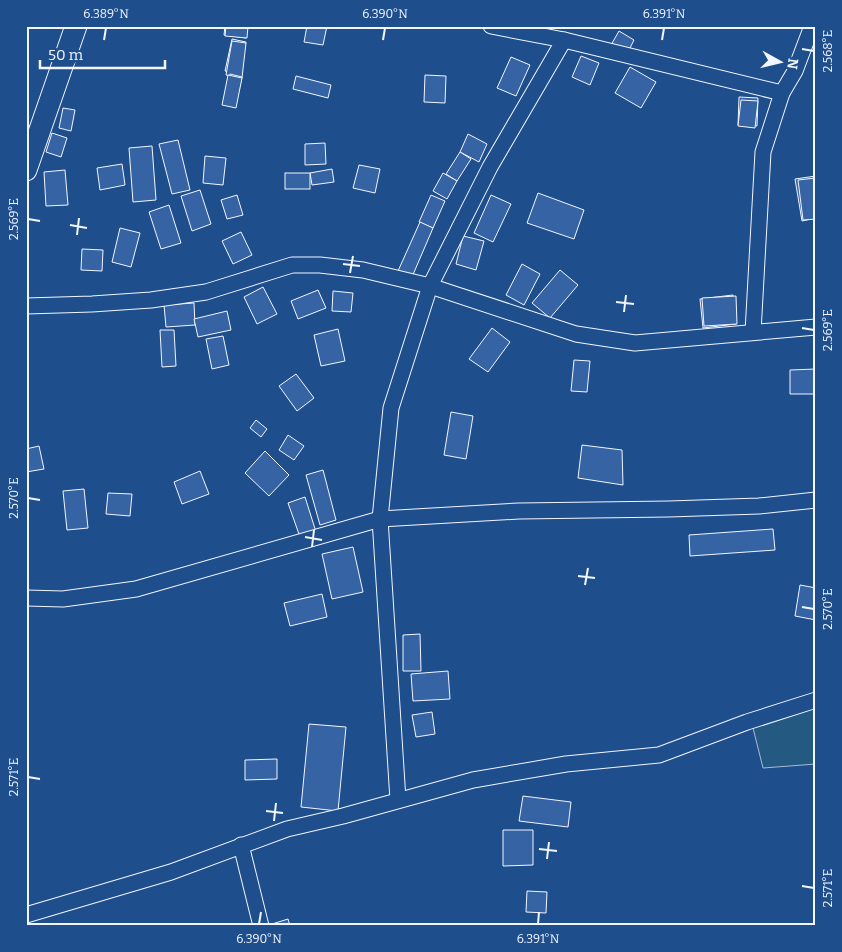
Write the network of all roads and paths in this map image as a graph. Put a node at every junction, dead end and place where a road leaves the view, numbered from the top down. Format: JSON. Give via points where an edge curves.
{"nodes":[{"id":1,"x":76,"y":26,"type":"edge"},
{"id":2,"x":491,"y":26,"type":"edge"},
{"id":3,"x":812,"y":26,"type":"edge"},
{"id":4,"x":564,"y":40,"type":"junction"},
{"id":5,"x":782,"y":93,"type":"junction"},
{"id":6,"x":26,"y":170,"type":"edge"},
{"id":7,"x":430,"y":286,"type":"junction"},
{"id":8,"x":26,"y":306,"type":"edge"},
{"id":9,"x":816,"y":327,"type":"edge"},
{"id":10,"x":753,"y":332,"type":"junction"},
{"id":11,"x":816,"y":500,"type":"edge"},
{"id":12,"x":380,"y":519,"type":"junction"},
{"id":13,"x":26,"y":598,"type":"edge"},
{"id":14,"x":816,"y":700,"type":"edge"},
{"id":15,"x":398,"y":800,"type":"junction"},
{"id":16,"x":241,"y":845,"type":"junction"},
{"id":17,"x":26,"y":915,"type":"edge"},
{"id":18,"x":261,"y":926,"type":"edge"}],
"edges":[{"from":1,"to":6,"type":"street"},
{"from":2,"to":4,"type":"street"},
{"from":3,"to":5,"type":"street","via":[[795,72]]},
{"from":4,"to":5,"type":"street"},
{"from":4,"to":7,"type":"street","via":[[490,167]]},
{"from":5,"to":10,"type":"street","via":[[763,152]]},
{"from":7,"to":8,"type":"street","via":[[363,270],[292,265],[206,292],[151,300]]},
{"from":7,"to":10,"type":"street","via":[[576,334],[635,343]]},
{"from":7,"to":12,"type":"street","via":[[391,408]]},
{"from":9,"to":10,"type":"street"},
{"from":11,"to":12,"type":"street","via":[[759,506],[520,511]]},
{"from":12,"to":13,"type":"street","via":[[136,588],[64,599]]},
{"from":12,"to":15,"type":"street"},
{"from":14,"to":15,"type":"street","via":[[659,755],[566,764],[482,778]]},
{"from":15,"to":16,"type":"street","via":[[287,829]]},
{"from":16,"to":17,"type":"street","via":[[172,872]]},
{"from":16,"to":18,"type":"street"}]}
